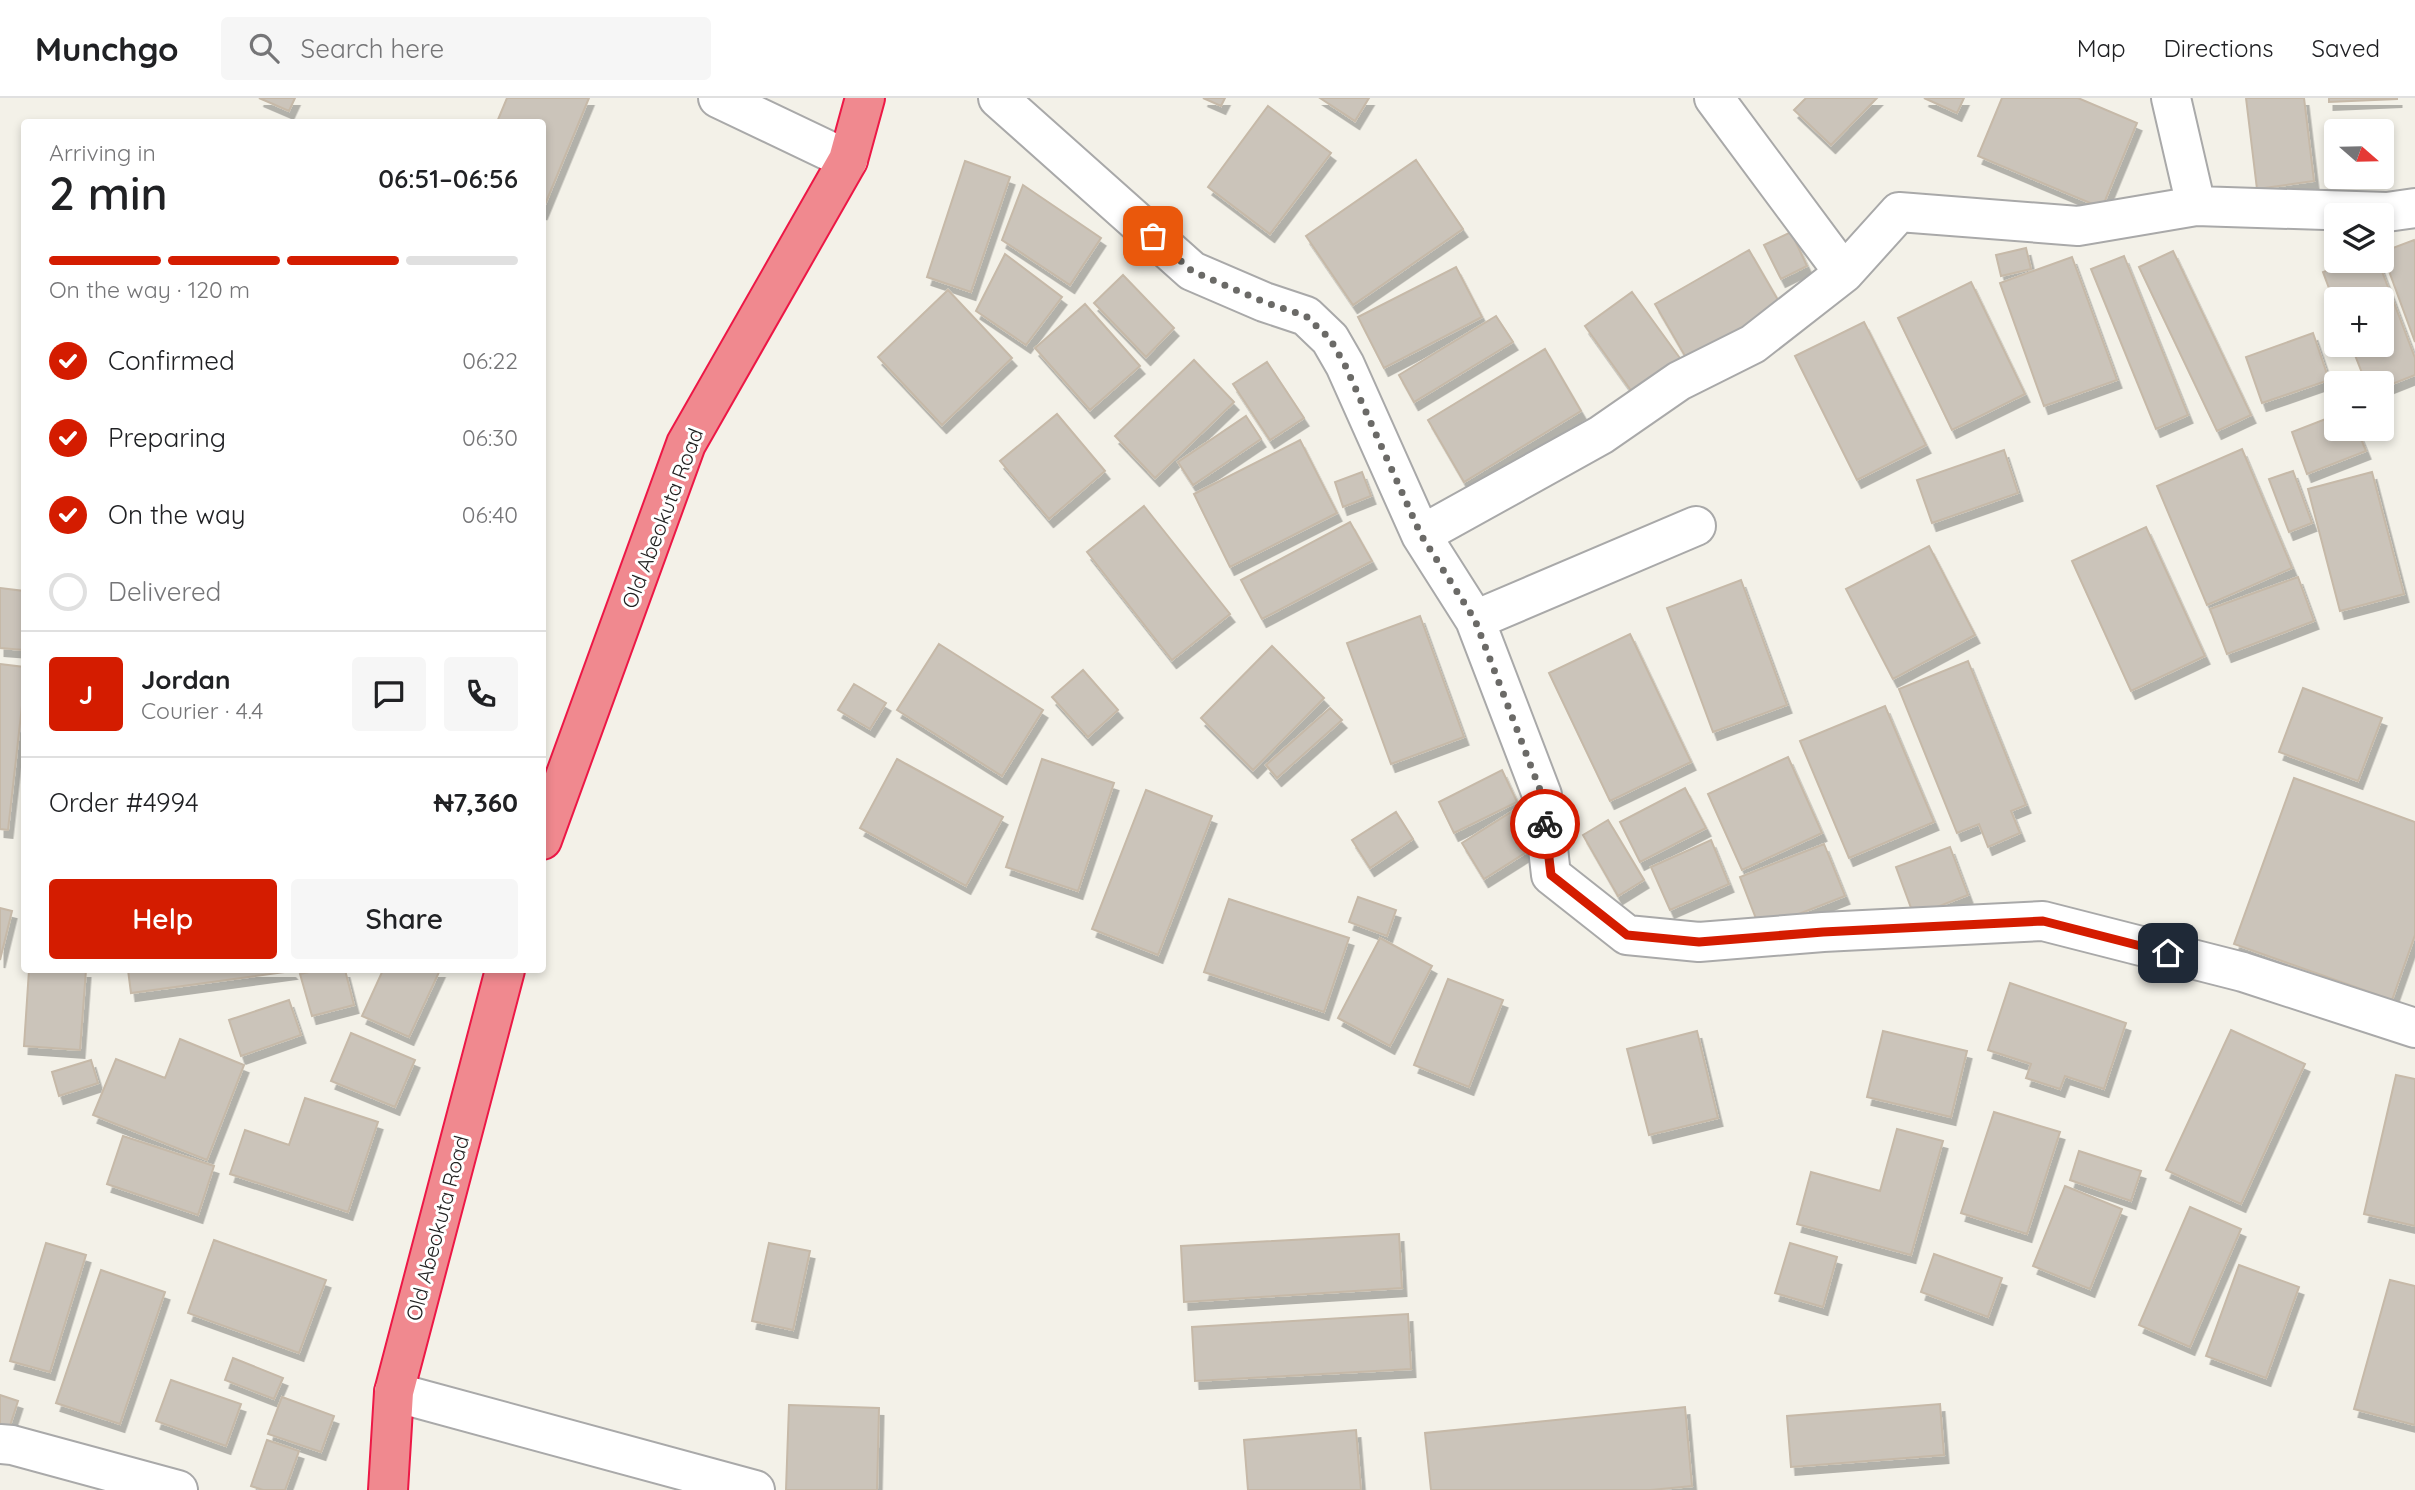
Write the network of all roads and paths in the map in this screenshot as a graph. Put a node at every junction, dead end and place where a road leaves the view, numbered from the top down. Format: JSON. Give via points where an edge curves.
{"nodes":[{"id":1,"x":718,"y":98,"type":"edge"},
{"id":2,"x":865,"y":98,"type":"edge"},
{"id":3,"x":999,"y":98,"type":"edge"},
{"id":4,"x":1714,"y":98,"type":"edge"},
{"id":5,"x":2171,"y":98,"type":"edge"},
{"id":6,"x":848,"y":160,"type":"junction"},
{"id":7,"x":2196,"y":206,"type":"junction"},
{"id":8,"x":2415,"y":208,"type":"edge"},
{"id":9,"x":1844,"y":273,"type":"junction"},
{"id":10,"x":1696,"y":526,"type":"dead end"},
{"id":11,"x":1421,"y":535,"type":"junction"},
{"id":12,"x":1475,"y":620,"type":"junction"},
{"id":13,"x":546,"y":829,"type":"edge"},
{"id":14,"x":504,"y":973,"type":"edge"},
{"id":15,"x":2415,"y":1028,"type":"edge"},
{"id":16,"x":394,"y":1392,"type":"junction"},
{"id":17,"x":0,"y":1444,"type":"edge"},
{"id":18,"x":178,"y":1490,"type":"edge"},
{"id":19,"x":388,"y":1490,"type":"edge"},
{"id":20,"x":755,"y":1490,"type":"edge"}],
"edges":[{"from":1,"to":6,"type":"street"},
{"from":2,"to":6,"type":"highway","name":"Old Abeokuta Road"},
{"from":3,"to":11,"type":"street","via":[[1192,271],[1306,316],[1330,339]]},
{"from":4,"to":9,"type":"street"},
{"from":5,"to":7,"type":"street"},
{"from":6,"to":13,"type":"highway","name":"Old Abeokuta Road","via":[[686,444]]},
{"from":7,"to":8,"type":"street","via":[[2387,212]]},
{"from":7,"to":9,"type":"street","via":[[2078,226],[1899,212]]},
{"from":9,"to":11,"type":"street","via":[[1753,344],[1679,381],[1601,435]]},
{"from":10,"to":12,"type":"street"},
{"from":11,"to":12,"type":"street"},
{"from":12,"to":15,"type":"street","via":[[1542,795],[1551,875],[1627,935],[1699,942],[2043,921],[2243,972]]},
{"from":14,"to":16,"type":"highway","name":"Old Abeokuta Road"},
{"from":16,"to":19,"type":"highway","name":"Old Abeokuta Road"},
{"from":16,"to":20,"type":"street"},
{"from":17,"to":18,"type":"street"}]}
